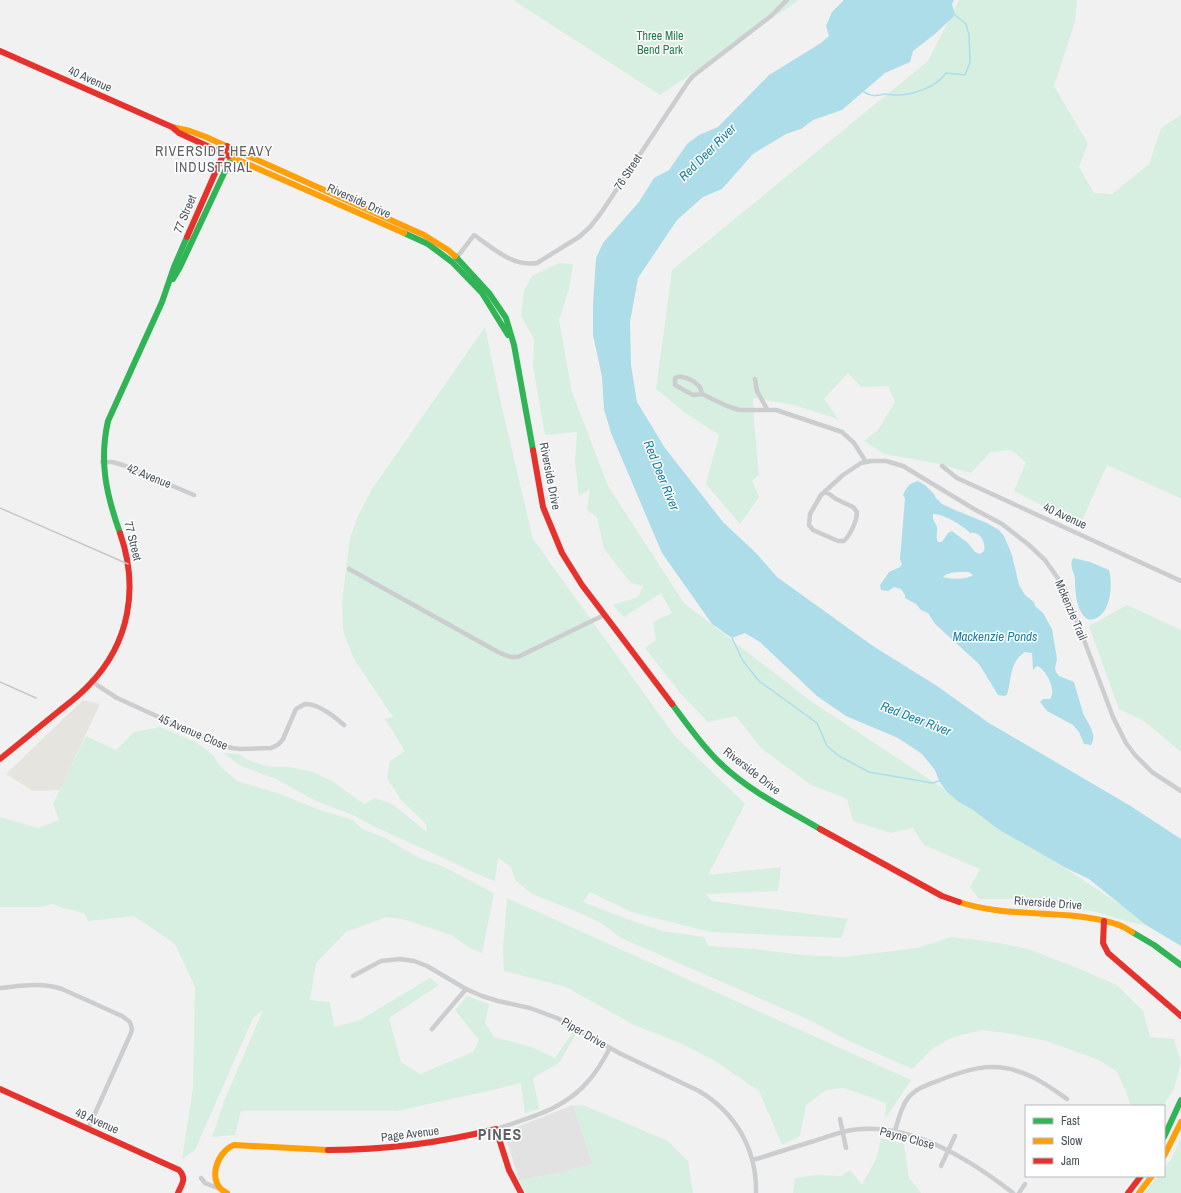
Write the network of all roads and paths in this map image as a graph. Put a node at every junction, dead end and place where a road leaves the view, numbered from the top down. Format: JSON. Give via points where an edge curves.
{"nodes":[{"id":1,"x":787,"y":0,"type":"edge"},
{"id":2,"x":0,"y":51,"type":"edge"},
{"id":3,"x":172,"y":127,"type":"junction"},
{"id":4,"x":227,"y":146,"type":"junction"},
{"id":5,"x":235,"y":150,"type":"junction"},
{"id":6,"x":223,"y":153,"type":"junction"},
{"id":7,"x":232,"y":157,"type":"junction"},
{"id":8,"x":455,"y":260,"type":"junction"},
{"id":9,"x":166,"y":291,"type":"junction"},
{"id":10,"x":755,"y":379,"type":"dead end"},
{"id":11,"x":702,"y":394,"type":"junction"},
{"id":12,"x":767,"y":409,"type":"junction"},
{"id":13,"x":102,"y":462,"type":"junction"},
{"id":14,"x":866,"y":462,"type":"junction"},
{"id":15,"x":942,"y":466,"type":"dead end"},
{"id":16,"x":826,"y":491,"type":"junction"},
{"id":17,"x":194,"y":495,"type":"dead end"},
{"id":18,"x":349,"y":569,"type":"dead end"},
{"id":19,"x":1181,"y":581,"type":"edge"},
{"id":20,"x":604,"y":615,"type":"junction"},
{"id":21,"x":93,"y":681,"type":"junction"},
{"id":22,"x":344,"y":725,"type":"dead end"},
{"id":23,"x":0,"y":759,"type":"edge"},
{"id":24,"x":1181,"y":791,"type":"edge"},
{"id":25,"x":1104,"y":921,"type":"junction"},
{"id":26,"x":1181,"y":965,"type":"edge"},
{"id":27,"x":353,"y":976,"type":"dead end"},
{"id":28,"x":0,"y":988,"type":"edge"},
{"id":29,"x":466,"y":990,"type":"junction"},
{"id":30,"x":1181,"y":1016,"type":"edge"},
{"id":31,"x":432,"y":1028,"type":"dead end"},
{"id":32,"x":610,"y":1048,"type":"junction"},
{"id":33,"x":0,"y":1089,"type":"edge"},
{"id":34,"x":1068,"y":1099,"type":"dead end"},
{"id":35,"x":1181,"y":1100,"type":"edge"},
{"id":36,"x":840,"y":1119,"type":"dead end"},
{"id":37,"x":1181,"y":1122,"type":"edge"},
{"id":38,"x":88,"y":1129,"type":"junction"},
{"id":39,"x":496,"y":1129,"type":"junction"},
{"id":40,"x":842,"y":1132,"type":"junction"},
{"id":41,"x":895,"y":1132,"type":"junction"},
{"id":42,"x":1165,"y":1135,"type":"edge"},
{"id":43,"x":955,"y":1136,"type":"dead end"},
{"id":44,"x":846,"y":1148,"type":"dead end"},
{"id":45,"x":948,"y":1150,"type":"junction"},
{"id":46,"x":1165,"y":1154,"type":"edge"},
{"id":47,"x":753,"y":1160,"type":"junction"},
{"id":48,"x":941,"y":1166,"type":"dead end"},
{"id":49,"x":1140,"y":1177,"type":"edge"},
{"id":50,"x":1151,"y":1177,"type":"edge"},
{"id":51,"x":201,"y":1178,"type":"dead end"},
{"id":52,"x":1025,"y":1184,"type":"dead end"},
{"id":53,"x":220,"y":1189,"type":"junction"},
{"id":54,"x":178,"y":1193,"type":"edge"},
{"id":55,"x":227,"y":1193,"type":"edge"},
{"id":56,"x":522,"y":1193,"type":"edge"},
{"id":57,"x":756,"y":1193,"type":"edge"},
{"id":58,"x":1013,"y":1193,"type":"edge"},
{"id":59,"x":1019,"y":1193,"type":"edge"},
{"id":60,"x":1128,"y":1193,"type":"edge"},
{"id":61,"x":1139,"y":1193,"type":"edge"}],
"edges":[{"from":1,"to":8,"type":"street","name":"76 Street","via":[[693,76],[601,213],[579,237],[537,263],[528,264],[515,262],[474,235]]},
{"from":2,"to":3,"type":"main road","name":"40 Avenue"},
{"from":3,"to":4,"type":"main road","name":"40 Avenue","via":[[211,138]]},
{"from":3,"to":6,"type":"main road","name":"40 Avenue","via":[[179,133]]},
{"from":4,"to":5,"type":"main road","name":"40 Avenue"},
{"from":4,"to":6,"type":"main road","name":"77 Street"},
{"from":5,"to":7,"type":"main road","name":"77 Street"},
{"from":5,"to":8,"type":"main road","name":"Riverside Drive","via":[[416,231],[441,245]]},
{"from":6,"to":7,"type":"main road","name":"Riverside Drive"},
{"from":6,"to":9,"type":"main road","name":"77 Street"},
{"from":7,"to":8,"type":"main road","name":"Riverside Drive","via":[[419,239]]},
{"from":7,"to":9,"type":"main road","name":"77 Street"},
{"from":8,"to":20,"type":"main road","name":"Riverside Drive","via":[[482,293],[514,345],[543,507],[562,553]]},
{"from":9,"to":13,"type":"main road","name":"77 Street","via":[[108,421]]},
{"from":10,"to":12,"type":"street","via":[[757,390]]},
{"from":11,"to":11,"type":"street","via":[[698,384],[682,376],[675,378],[675,385],[681,389],[693,395]]},
{"from":11,"to":12,"type":"street","via":[[739,410]]},
{"from":12,"to":14,"type":"street","via":[[785,412],[842,432],[854,443]]},
{"from":13,"to":17,"type":"street","name":"42 Avenue","via":[[123,465]]},
{"from":13,"to":21,"type":"main road","name":"77 Street","via":[[105,483],[127,556],[130,595],[120,640],[108,662]]},
{"from":14,"to":16,"type":"street","name":"Mckenzie Trail","via":[[849,470]]},
{"from":14,"to":24,"type":"street","name":"Mckenzie Trail","via":[[892,462],[919,474],[1002,524],[1045,560],[1058,577],[1068,597],[1113,717],[1126,743],[1152,772]]},
{"from":15,"to":19,"type":"street","name":"40 Avenue","via":[[957,478]]},
{"from":16,"to":16,"type":"street","name":"Mckenzie Trail","via":[[811,511],[809,525],[813,530],[842,542],[848,537],[857,512]]},
{"from":18,"to":20,"type":"street","via":[[510,657],[516,658]]},
{"from":20,"to":25,"type":"main road","name":"Riverside Drive","via":[[710,752],[738,778],[776,804],[942,896],[962,904],[994,910],[1087,917]]},
{"from":21,"to":22,"type":"street","name":"45 Avenue Close","via":[[128,703],[232,748],[271,748],[281,743],[296,709],[305,704],[317,707]]},
{"from":21,"to":23,"type":"main road","name":"77 Street"},
{"from":25,"to":26,"type":"main road","name":"Riverside Drive","via":[[1117,924],[1154,944]]},
{"from":25,"to":30,"type":"main road","via":[[1103,943],[1108,954]]},
{"from":27,"to":29,"type":"street","name":"Piper Drive","via":[[378,962],[406,959],[423,964]]},
{"from":28,"to":38,"type":"street","via":[[35,984],[52,986],[122,1016],[130,1022],[131,1033]]},
{"from":29,"to":31,"type":"street"},
{"from":29,"to":32,"type":"street","name":"Piper Drive","via":[[547,1014]]},
{"from":32,"to":39,"type":"street","name":"Page Avenue","via":[[589,1081],[567,1101],[545,1112]]},
{"from":32,"to":47,"type":"street","name":"Piper Drive","via":[[693,1088],[714,1101],[738,1126]]},
{"from":33,"to":38,"type":"main road","name":"49 Avenue"},
{"from":34,"to":41,"type":"street","via":[[1035,1078],[1017,1071],[994,1067],[972,1069],[928,1084],[914,1092],[905,1103]]},
{"from":35,"to":42,"type":"main road"},
{"from":36,"to":40,"type":"street"},
{"from":37,"to":46,"type":"main road"},
{"from":38,"to":54,"type":"main road","name":"49 Avenue","via":[[179,1170],[184,1179]]},
{"from":39,"to":53,"type":"main road","name":"Page Avenue","via":[[426,1144],[362,1150],[234,1145],[224,1150],[218,1161],[216,1182]]},
{"from":39,"to":56,"type":"main road","via":[[510,1173]]},
{"from":40,"to":41,"type":"street","name":"Payne Close","via":[[866,1128]]},
{"from":40,"to":44,"type":"street"},
{"from":40,"to":47,"type":"street","name":"Payne Close"},
{"from":41,"to":45,"type":"street","name":"Payne Close"},
{"from":43,"to":45,"type":"street","name":"Payne Close"},
{"from":45,"to":48,"type":"street","name":"Payne Close"},
{"from":45,"to":58,"type":"street","name":"Payne Close","via":[[982,1170]]},
{"from":47,"to":57,"type":"street","name":"Piper Drive"},
{"from":49,"to":60,"type":"main road"},
{"from":50,"to":61,"type":"main road"},
{"from":51,"to":53,"type":"street","via":[[205,1183]]},
{"from":52,"to":59,"type":"street"},
{"from":53,"to":55,"type":"main road"}]}
